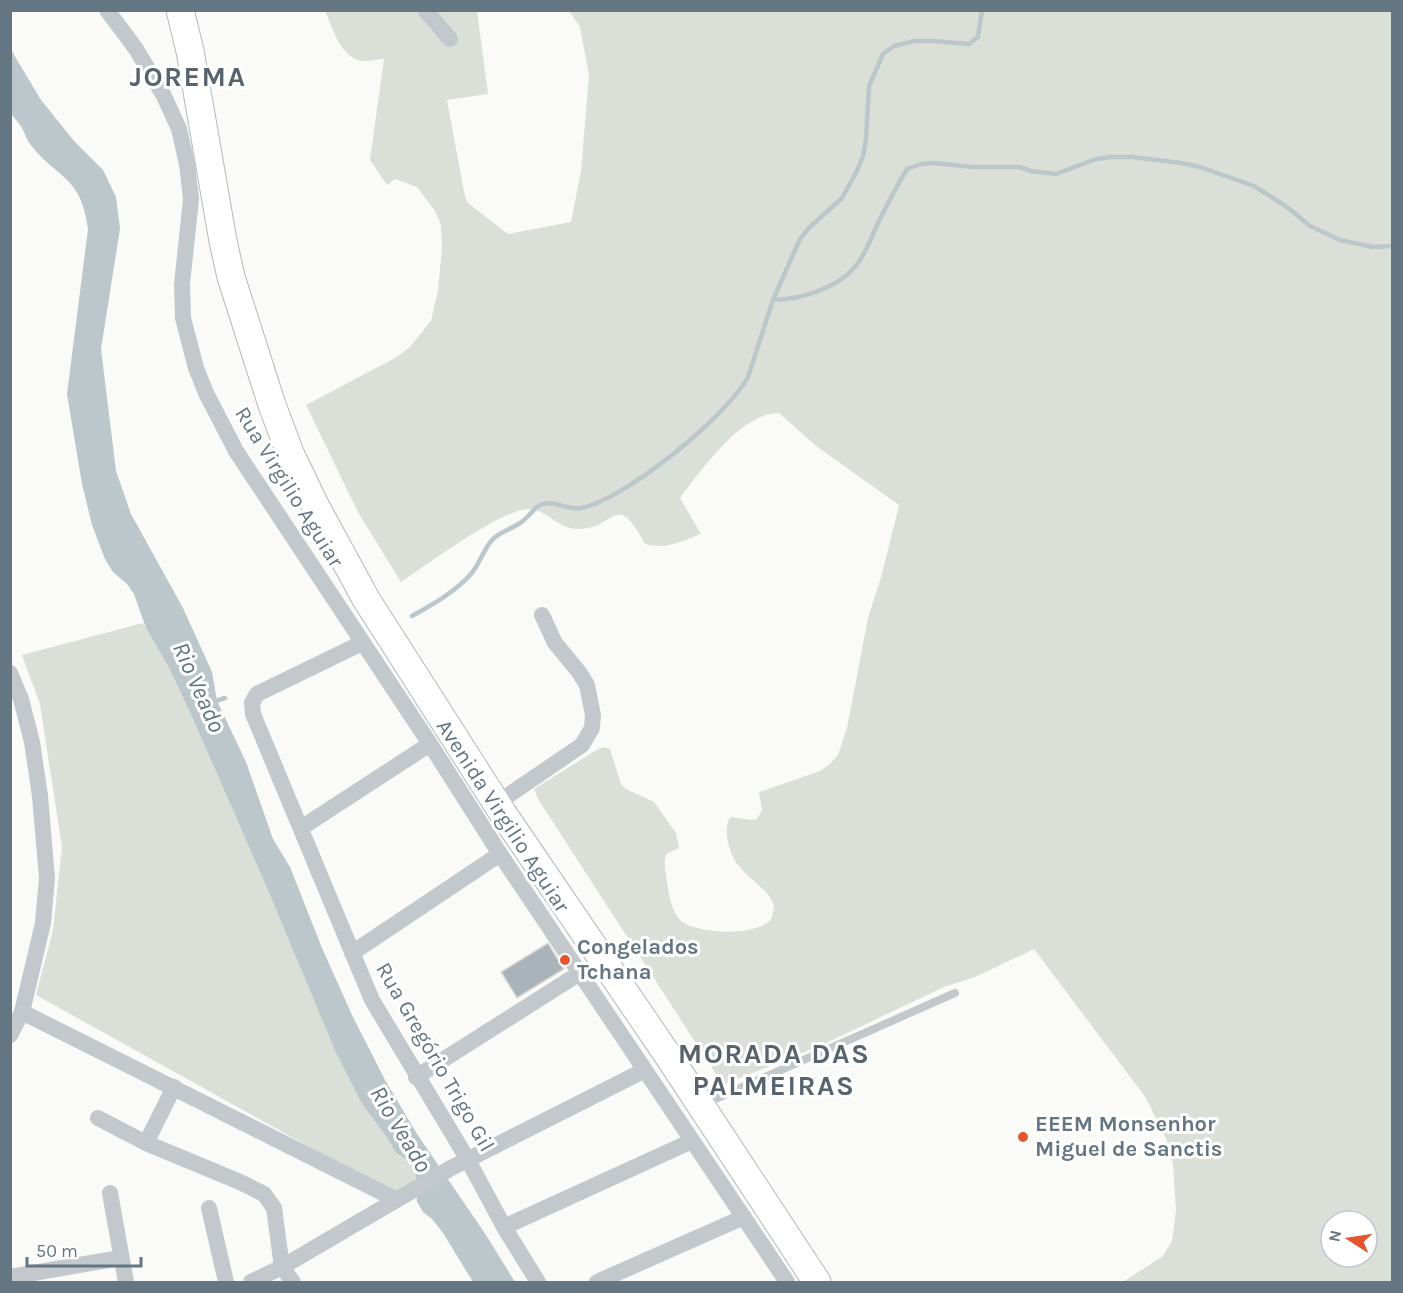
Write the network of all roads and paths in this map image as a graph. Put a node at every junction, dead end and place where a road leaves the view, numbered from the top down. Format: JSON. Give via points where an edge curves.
{"nodes":[{"id":1,"x":107,"y":10,"type":"edge"},
{"id":2,"x":180,"y":10,"type":"edge"},
{"id":3,"x":425,"y":10,"type":"edge"},
{"id":4,"x":450,"y":39,"type":"dead end"},
{"id":5,"x":542,"y":615,"type":"dead end"},
{"id":6,"x":362,"y":643,"type":"junction"},
{"id":7,"x":10,"y":674,"type":"edge"},
{"id":8,"x":430,"y":744,"type":"junction"},
{"id":9,"x":497,"y":803,"type":"junction"},
{"id":10,"x":301,"y":828,"type":"junction"},
{"id":11,"x":500,"y":854,"type":"junction"},
{"id":12,"x":352,"y":953,"type":"junction"},
{"id":13,"x":580,"y":973,"type":"junction"},
{"id":14,"x":955,"y":993,"type":"dead end"},
{"id":15,"x":22,"y":1012,"type":"junction"},
{"id":16,"x":10,"y":1035,"type":"edge"},
{"id":17,"x":645,"y":1070,"type":"junction"},
{"id":18,"x":416,"y":1077,"type":"junction"},
{"id":19,"x":174,"y":1087,"type":"junction"},
{"id":20,"x":701,"y":1106,"type":"junction"},
{"id":21,"x":98,"y":1118,"type":"dead end"},
{"id":22,"x":692,"y":1141,"type":"junction"},
{"id":23,"x":146,"y":1143,"type":"junction"},
{"id":24,"x":468,"y":1160,"type":"junction"},
{"id":25,"x":110,"y":1193,"type":"dead end"},
{"id":26,"x":398,"y":1199,"type":"junction"},
{"id":27,"x":209,"y":1208,"type":"dead end"},
{"id":28,"x":744,"y":1217,"type":"junction"},
{"id":29,"x":504,"y":1227,"type":"junction"},
{"id":30,"x":120,"y":1258,"type":"junction"},
{"id":31,"x":282,"y":1267,"type":"junction"},
{"id":32,"x":10,"y":1276,"type":"edge"},
{"id":33,"x":126,"y":1282,"type":"edge"},
{"id":34,"x":226,"y":1282,"type":"edge"},
{"id":35,"x":251,"y":1282,"type":"edge"},
{"id":36,"x":293,"y":1282,"type":"edge"},
{"id":37,"x":538,"y":1282,"type":"edge"},
{"id":38,"x":597,"y":1282,"type":"edge"},
{"id":39,"x":787,"y":1282,"type":"edge"},
{"id":40,"x":818,"y":1282,"type":"edge"}],
"edges":[{"from":1,"to":6,"type":"street","name":"Rua Virgilio Aguiar","via":[[164,96],[185,150],[190,199],[183,318],[206,393],[244,466]]},
{"from":2,"to":9,"type":"highway","via":[[231,277],[290,453],[366,599]]},
{"from":3,"to":4,"type":"street"},
{"from":5,"to":9,"type":"street","via":[[555,643],[587,685],[592,728],[582,745]]},
{"from":6,"to":8,"type":"street","name":"Avenida Virgilio Aguiar"},
{"from":6,"to":10,"type":"street","name":"Rua Gregório Trigo Gil","via":[[257,694],[252,703],[253,714]]},
{"from":7,"to":15,"type":"street","via":[[32,742],[47,878],[43,923]]},
{"from":8,"to":10,"type":"street"},
{"from":8,"to":11,"type":"street","name":"Avenida Virgilio Aguiar"},
{"from":9,"to":20,"type":"highway"},
{"from":10,"to":12,"type":"street","name":"Rua Gregório Trigo Gil"},
{"from":11,"to":12,"type":"street"},
{"from":11,"to":13,"type":"street","name":"Avenida Virgilio Aguiar"},
{"from":12,"to":18,"type":"street","name":"Rua Gregório Trigo Gil","via":[[372,1000]]},
{"from":13,"to":17,"type":"street","name":"Avenida Virgilio Aguiar"},
{"from":13,"to":18,"type":"street"},
{"from":14,"to":20,"type":"lane"},
{"from":15,"to":16,"type":"street"},
{"from":15,"to":19,"type":"street"},
{"from":17,"to":22,"type":"street","name":"Avenida Virgilio Aguiar"},
{"from":17,"to":24,"type":"street"},
{"from":18,"to":24,"type":"street","name":"Rua Gregório Trigo Gil"},
{"from":19,"to":23,"type":"street"},
{"from":19,"to":26,"type":"street"},
{"from":20,"to":40,"type":"highway"},
{"from":21,"to":23,"type":"street"},
{"from":22,"to":28,"type":"street","name":"Avenida Virgilio Aguiar"},
{"from":22,"to":29,"type":"street"},
{"from":23,"to":31,"type":"street","via":[[264,1194],[274,1208]]},
{"from":24,"to":26,"type":"street"},
{"from":24,"to":29,"type":"street","name":"Rua Gregório Trigo Gil"},
{"from":25,"to":30,"type":"street"},
{"from":26,"to":31,"type":"street"},
{"from":27,"to":34,"type":"street"},
{"from":28,"to":38,"type":"street"},
{"from":28,"to":39,"type":"street","name":"Avenida Virgilio Aguiar"},
{"from":29,"to":37,"type":"street","name":"Rua Gregório Trigo Gil"},
{"from":30,"to":32,"type":"street"},
{"from":30,"to":33,"type":"street"},
{"from":31,"to":35,"type":"street"},
{"from":31,"to":36,"type":"street"}]}
